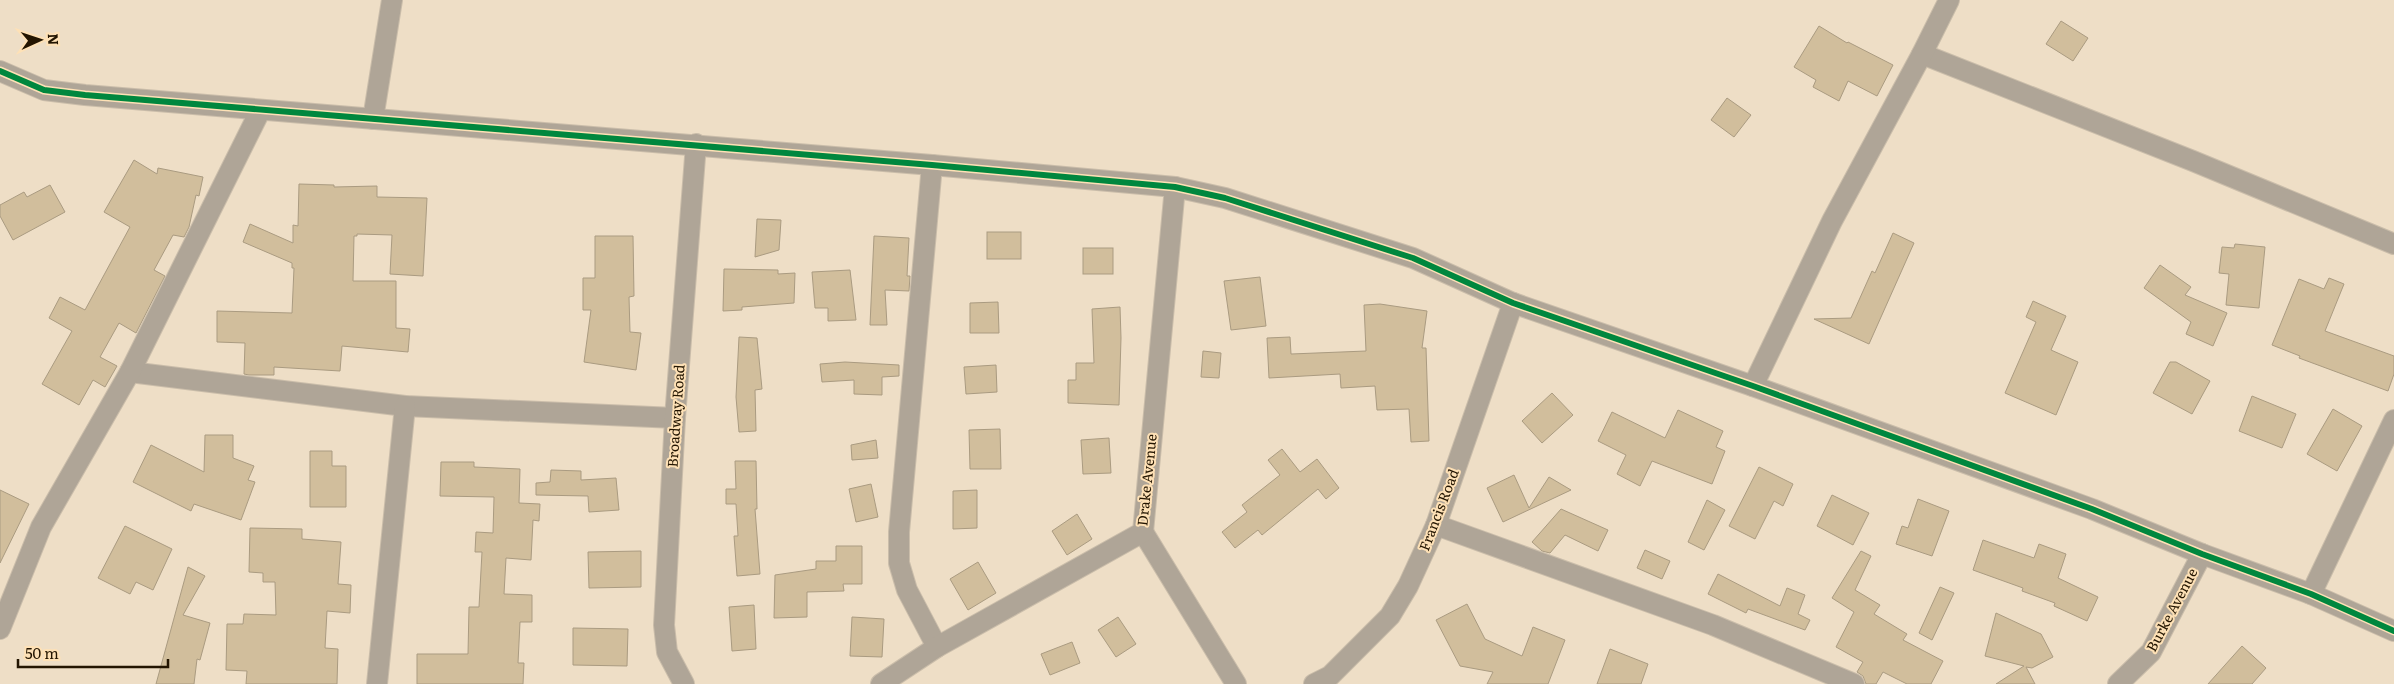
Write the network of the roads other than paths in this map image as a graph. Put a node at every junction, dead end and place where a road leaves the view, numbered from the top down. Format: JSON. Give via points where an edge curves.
{"nodes":[{"id":1,"x":392,"y":0,"type":"edge"},
{"id":2,"x":1949,"y":0,"type":"edge"},
{"id":3,"x":1922,"y":54,"type":"junction"},
{"id":4,"x":0,"y":71,"type":"edge"},
{"id":5,"x":260,"y":111,"type":"junction"},
{"id":6,"x":373,"y":119,"type":"junction"},
{"id":7,"x":696,"y":144,"type":"junction"},
{"id":8,"x":932,"y":165,"type":"junction"},
{"id":9,"x":1175,"y":188,"type":"junction"},
{"id":10,"x":2394,"y":244,"type":"edge"},
{"id":11,"x":1513,"y":304,"type":"junction"},
{"id":12,"x":130,"y":372,"type":"junction"},
{"id":13,"x":1753,"y":386,"type":"junction"},
{"id":14,"x":405,"y":406,"type":"junction"},
{"id":15,"x":675,"y":418,"type":"junction"},
{"id":16,"x":2394,"y":420,"type":"edge"},
{"id":17,"x":1436,"y":525,"type":"junction"},
{"id":18,"x":1143,"y":532,"type":"junction"},
{"id":19,"x":2202,"y":554,"type":"junction"},
{"id":20,"x":2311,"y":594,"type":"junction"},
{"id":21,"x":0,"y":629,"type":"edge"},
{"id":22,"x":2394,"y":631,"type":"edge"},
{"id":23,"x":937,"y":647,"type":"junction"},
{"id":24,"x":1327,"y":681,"type":"edge"},
{"id":25,"x":377,"y":684,"type":"edge"},
{"id":26,"x":684,"y":684,"type":"edge"},
{"id":27,"x":880,"y":684,"type":"edge"},
{"id":28,"x":1236,"y":684,"type":"edge"},
{"id":29,"x":1854,"y":684,"type":"edge"},
{"id":30,"x":2118,"y":684,"type":"edge"}],
"edges":[{"from":1,"to":6,"type":"street"},
{"from":2,"to":3,"type":"street"},
{"from":3,"to":10,"type":"street"},
{"from":3,"to":13,"type":"street","via":[[1832,221]]},
{"from":4,"to":5,"type":"street","via":[[44,90]]},
{"from":5,"to":6,"type":"street"},
{"from":5,"to":12,"type":"street"},
{"from":6,"to":7,"type":"street"},
{"from":7,"to":8,"type":"street"},
{"from":7,"to":15,"type":"street","name":"Broadway Road"},
{"from":8,"to":9,"type":"street"},
{"from":8,"to":23,"type":"street","via":[[899,563],[907,590]]},
{"from":9,"to":11,"type":"street","via":[[1225,198],[1413,258]]},
{"from":9,"to":18,"type":"street","name":"Drake Avenue"},
{"from":11,"to":13,"type":"street"},
{"from":11,"to":17,"type":"street","name":"Francis Road"},
{"from":12,"to":14,"type":"street"},
{"from":12,"to":21,"type":"street","via":[[41,527]]},
{"from":13,"to":19,"type":"street","via":[[2083,505]]},
{"from":14,"to":15,"type":"street"},
{"from":14,"to":25,"type":"street"},
{"from":15,"to":26,"type":"street","name":"Broadway Road","via":[[664,639],[666,652]]},
{"from":16,"to":20,"type":"street"},
{"from":17,"to":24,"type":"street","name":"Francis Road","via":[[1408,586],[1390,616]]},
{"from":17,"to":29,"type":"street","via":[[1713,626]]},
{"from":18,"to":23,"type":"street","name":"Drake Avenue"},
{"from":18,"to":28,"type":"street"},
{"from":19,"to":20,"type":"street"},
{"from":19,"to":30,"type":"street","name":"Burke Avenue","via":[[2151,652]]},
{"from":20,"to":22,"type":"street"},
{"from":23,"to":27,"type":"street","name":"Drake Avenue"}]}
